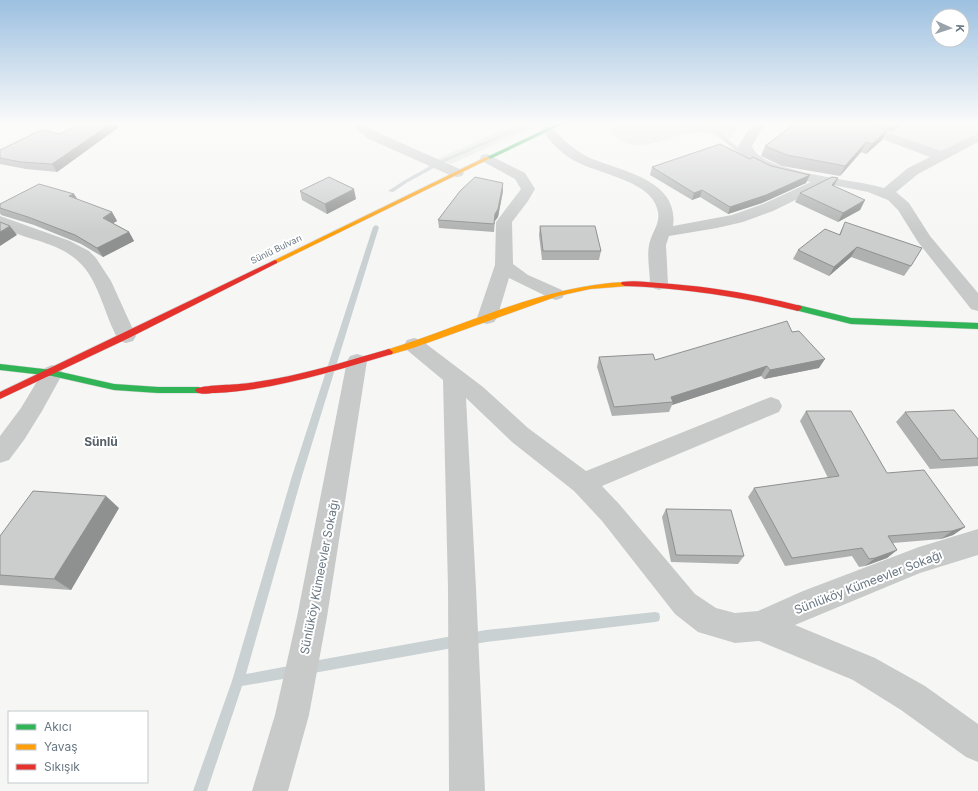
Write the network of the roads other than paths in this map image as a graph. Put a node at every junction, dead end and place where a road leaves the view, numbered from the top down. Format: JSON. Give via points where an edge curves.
{"nodes":[{"id":1,"x":428,"y":160,"type":"edge"},
{"id":2,"x":483,"y":160,"type":"edge"},
{"id":3,"x":491,"y":160,"type":"edge"},
{"id":4,"x":584,"y":160,"type":"edge"},
{"id":5,"x":757,"y":160,"type":"edge"},
{"id":6,"x":934,"y":160,"type":"edge"},
{"id":7,"x":457,"y":173,"type":"junction"},
{"id":8,"x":827,"y":179,"type":"junction"},
{"id":9,"x":887,"y":193,"type":"junction"},
{"id":10,"x":0,"y":221,"type":"edge"},
{"id":11,"x":663,"y":232,"type":"junction"},
{"id":12,"x":504,"y":265,"type":"junction"},
{"id":13,"x":659,"y":284,"type":"junction"},
{"id":14,"x":556,"y":294,"type":"junction"},
{"id":15,"x":978,"y":305,"type":"edge"},
{"id":16,"x":487,"y":318,"type":"junction"},
{"id":17,"x":978,"y":326,"type":"edge"},
{"id":18,"x":126,"y":336,"type":"junction"},
{"id":19,"x":414,"y":345,"type":"junction"},
{"id":20,"x":357,"y":361,"type":"junction"},
{"id":21,"x":0,"y":366,"type":"edge"},
{"id":22,"x":52,"y":373,"type":"junction"},
{"id":23,"x":454,"y":376,"type":"junction"},
{"id":24,"x":0,"y":396,"type":"edge"},
{"id":25,"x":771,"y":406,"type":"dead end"},
{"id":26,"x":0,"y":453,"type":"edge"},
{"id":27,"x":583,"y":483,"type":"junction"},
{"id":28,"x":978,"y":542,"type":"edge"},
{"id":29,"x":759,"y":626,"type":"junction"},
{"id":30,"x":978,"y":746,"type":"edge"},
{"id":31,"x":270,"y":791,"type":"edge"},
{"id":32,"x":467,"y":791,"type":"edge"}],
"edges":[{"from":1,"to":7,"type":"street"},
{"from":2,"to":7,"type":"street","name":"Sünlü Bulvarı"},
{"from":3,"to":12,"type":"street","via":[[520,176],[528,189],[525,198],[504,222]]},
{"from":4,"to":11,"type":"street","via":[[640,182],[652,190],[660,198],[666,212]]},
{"from":5,"to":8,"type":"street","via":[[773,168]]},
{"from":6,"to":9,"type":"street","via":[[903,178]]},
{"from":7,"to":18,"type":"street","name":"Sünlü Bulvarı"},
{"from":8,"to":9,"type":"street"},
{"from":8,"to":11,"type":"street","via":[[748,215]]},
{"from":9,"to":15,"type":"street","via":[[903,205],[924,238]]},
{"from":10,"to":18,"type":"street","via":[[71,248],[89,261]]},
{"from":11,"to":13,"type":"street","via":[[658,242]]},
{"from":12,"to":14,"type":"street","via":[[510,272]]},
{"from":12,"to":16,"type":"street"},
{"from":13,"to":14,"type":"street","via":[[624,284],[583,288]]},
{"from":13,"to":17,"type":"street","via":[[764,300],[851,321]]},
{"from":14,"to":16,"type":"street"},
{"from":16,"to":19,"type":"street"},
{"from":18,"to":22,"type":"street","name":"Sünlü Bulvarı"},
{"from":19,"to":20,"type":"street"},
{"from":19,"to":23,"type":"street","name":"Sünlüköy Kümeevler Sokağı"},
{"from":20,"to":22,"type":"street","via":[[255,386],[205,390],[114,387]]},
{"from":20,"to":31,"type":"street","name":"Sünlüköy Kümeevler Sokağı","via":[[312,617],[292,715]]},
{"from":21,"to":22,"type":"street"},
{"from":22,"to":24,"type":"street","name":"Sünlü Bulvarı"},
{"from":22,"to":26,"type":"street","via":[[19,430]]},
{"from":23,"to":27,"type":"street","name":"Sünlüköy Kümeevler Sokağı","via":[[520,435]]},
{"from":23,"to":32,"type":"street"},
{"from":25,"to":27,"type":"street"},
{"from":27,"to":29,"type":"street","name":"Sünlüköy Kümeevler Sokağı","via":[[612,513],[685,604],[709,621],[735,628]]},
{"from":28,"to":29,"type":"street","name":"Sünlüköy Kümeevler Sokağı","via":[[919,560]]},
{"from":29,"to":30,"type":"street","name":"Sünlüköy Kümeevler Sokağı","via":[[864,669],[913,698]]}]}
